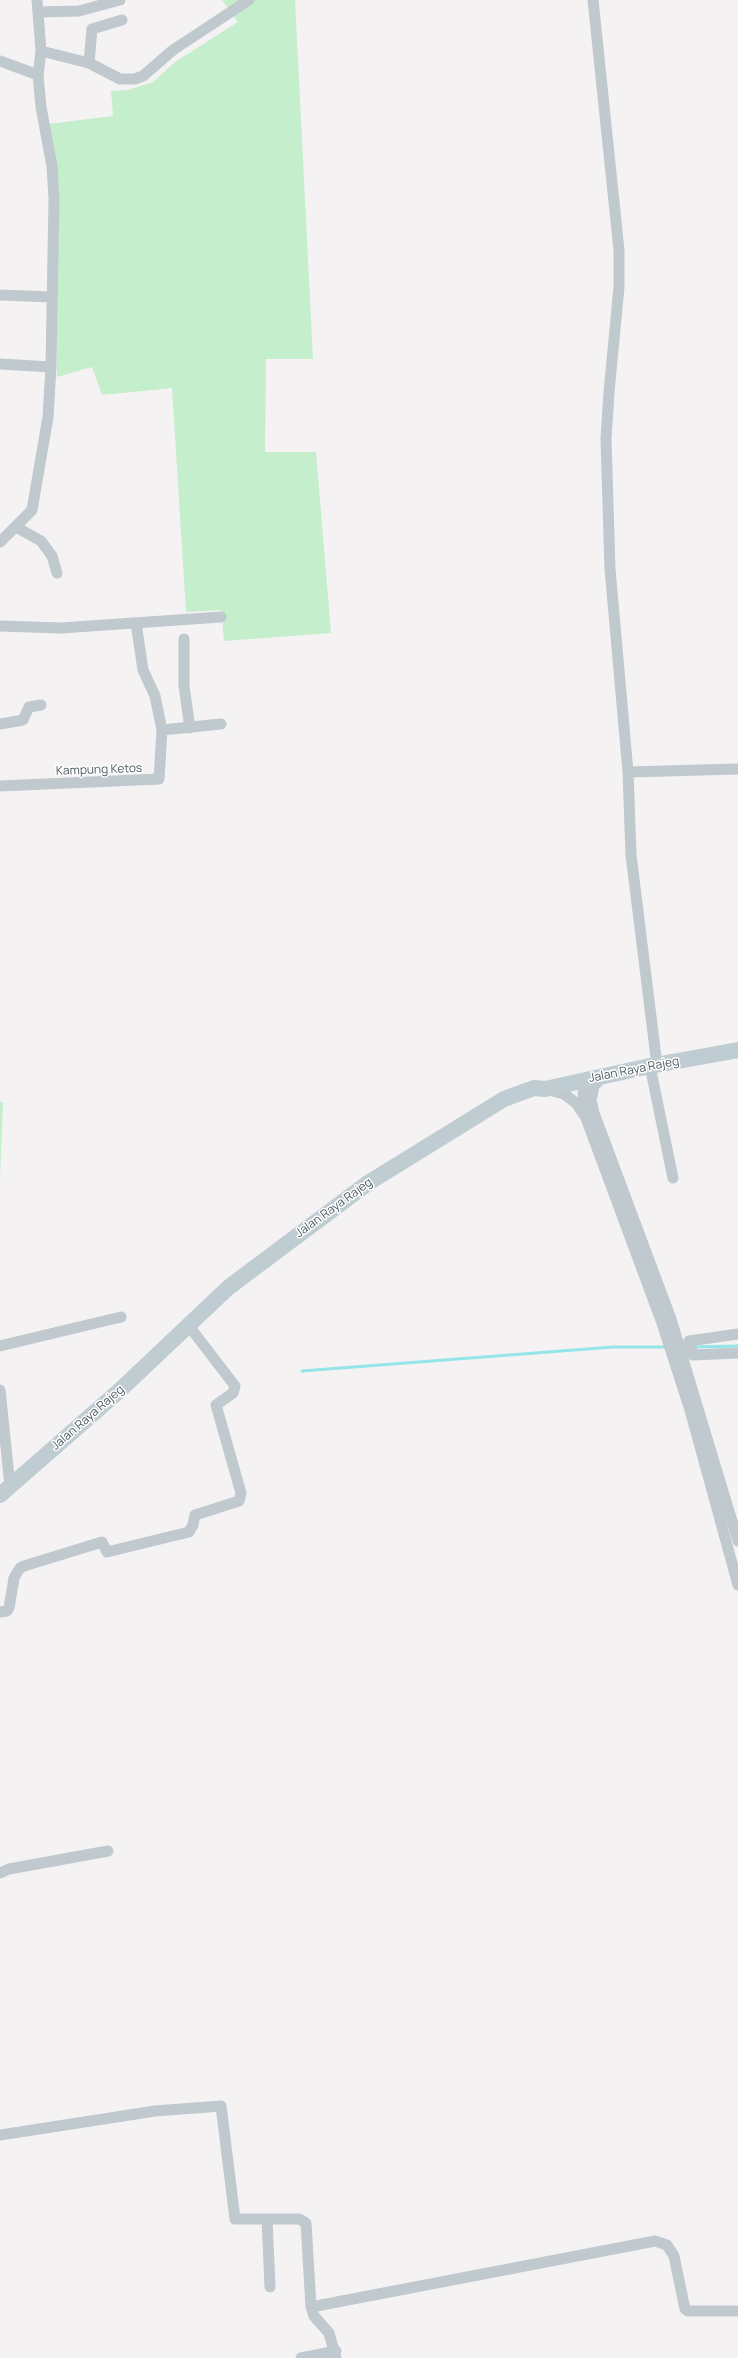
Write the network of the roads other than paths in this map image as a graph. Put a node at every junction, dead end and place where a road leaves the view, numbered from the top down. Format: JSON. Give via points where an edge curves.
{"nodes":[{"id":1,"x":37,"y":0,"type":"edge"},
{"id":2,"x":120,"y":0,"type":"edge"},
{"id":3,"x":249,"y":0,"type":"edge"},
{"id":4,"x":593,"y":0,"type":"edge"},
{"id":5,"x":38,"y":12,"type":"junction"},
{"id":6,"x":122,"y":20,"type":"dead end"},
{"id":7,"x":41,"y":51,"type":"junction"},
{"id":8,"x":0,"y":60,"type":"edge"},
{"id":9,"x":90,"y":63,"type":"junction"},
{"id":10,"x":38,"y":75,"type":"junction"},
{"id":11,"x":0,"y":294,"type":"edge"},
{"id":12,"x":52,"y":297,"type":"junction"},
{"id":13,"x":0,"y":364,"type":"edge"},
{"id":14,"x":51,"y":367,"type":"junction"},
{"id":15,"x":16,"y":527,"type":"junction"},
{"id":16,"x":0,"y":542,"type":"edge"},
{"id":17,"x":57,"y":573,"type":"dead end"},
{"id":18,"x":221,"y":617,"type":"dead end"},
{"id":19,"x":136,"y":623,"type":"junction"},
{"id":20,"x":0,"y":626,"type":"edge"},
{"id":21,"x":184,"y":639,"type":"dead end"},
{"id":22,"x":40,"y":705,"type":"dead end"},
{"id":23,"x":0,"y":724,"type":"edge"},
{"id":24,"x":221,"y":724,"type":"dead end"},
{"id":25,"x":190,"y":728,"type":"junction"},
{"id":26,"x":162,"y":730,"type":"junction"},
{"id":27,"x":738,"y":769,"type":"edge"},
{"id":28,"x":628,"y":772,"type":"junction"},
{"id":29,"x":0,"y":786,"type":"edge"},
{"id":30,"x":738,"y":1050,"type":"edge"},
{"id":31,"x":653,"y":1066,"type":"junction"},
{"id":32,"x":604,"y":1076,"type":"junction"},
{"id":33,"x":586,"y":1080,"type":"junction"},
{"id":34,"x":545,"y":1089,"type":"junction"},
{"id":35,"x":586,"y":1118,"type":"junction"},
{"id":36,"x":673,"y":1178,"type":"dead end"},
{"id":37,"x":121,"y":1317,"type":"dead end"},
{"id":38,"x":188,"y":1326,"type":"junction"},
{"id":39,"x":738,"y":1334,"type":"edge"},
{"id":40,"x":0,"y":1346,"type":"edge"},
{"id":41,"x":738,"y":1353,"type":"edge"},
{"id":42,"x":0,"y":1390,"type":"edge"},
{"id":43,"x":5,"y":1491,"type":"edge"},
{"id":44,"x":738,"y":1541,"type":"edge"},
{"id":45,"x":738,"y":1585,"type":"edge"},
{"id":46,"x":0,"y":1612,"type":"edge"},
{"id":47,"x":108,"y":1851,"type":"dead end"},
{"id":48,"x":0,"y":1873,"type":"edge"},
{"id":49,"x":0,"y":2135,"type":"edge"},
{"id":50,"x":268,"y":2219,"type":"junction"},
{"id":51,"x":270,"y":2287,"type":"dead end"},
{"id":52,"x":311,"y":2307,"type":"junction"},
{"id":53,"x":738,"y":2311,"type":"edge"},
{"id":54,"x":336,"y":2354,"type":"edge"},
{"id":55,"x":301,"y":2358,"type":"edge"}],
"edges":[{"from":1,"to":5,"type":"street"},
{"from":2,"to":5,"type":"street","via":[[79,11]]},
{"from":3,"to":9,"type":"street","via":[[173,50],[143,76],[120,79]]},
{"from":4,"to":28,"type":"street","via":[[619,250],[606,474],[610,569]]},
{"from":5,"to":7,"type":"street"},
{"from":6,"to":9,"type":"street","via":[[92,29]]},
{"from":7,"to":9,"type":"street"},
{"from":7,"to":10,"type":"street"},
{"from":8,"to":10,"type":"street"},
{"from":10,"to":12,"type":"street","via":[[52,166]]},
{"from":11,"to":12,"type":"street"},
{"from":12,"to":14,"type":"street"},
{"from":13,"to":14,"type":"street"},
{"from":14,"to":15,"type":"street","via":[[48,417],[35,499],[32,510]]},
{"from":15,"to":16,"type":"street"},
{"from":15,"to":17,"type":"street","via":[[41,542],[52,556]]},
{"from":18,"to":19,"type":"street"},
{"from":19,"to":20,"type":"street","via":[[61,628]]},
{"from":19,"to":26,"type":"street","name":"Kampung Ketos","via":[[144,670],[155,696]]},
{"from":21,"to":25,"type":"street","via":[[184,686]]},
{"from":22,"to":23,"type":"street","via":[[28,708],[23,720]]},
{"from":24,"to":25,"type":"street"},
{"from":25,"to":26,"type":"street"},
{"from":26,"to":29,"type":"street","name":"Kampung Ketos","via":[[160,776],[157,781]]},
{"from":27,"to":28,"type":"street"},
{"from":28,"to":31,"type":"street","via":[[631,855]]},
{"from":30,"to":31,"type":"main road","name":"Jalan Raya Rajeg"},
{"from":31,"to":32,"type":"main road","name":"Jalan Raya Rajeg"},
{"from":31,"to":36,"type":"street"},
{"from":32,"to":33,"type":"main road","name":"Jalan Raya Rajeg"},
{"from":32,"to":44,"type":"street","via":[[594,1086],[591,1100],[594,1113],[671,1319]]},
{"from":33,"to":34,"type":"main road","name":"Jalan Raya Rajeg"},
{"from":33,"to":35,"type":"street","via":[[583,1093]]},
{"from":34,"to":35,"type":"street","via":[[564,1094],[576,1103]]},
{"from":34,"to":38,"type":"main road","name":"Jalan Raya Rajeg","via":[[534,1088],[504,1099],[368,1183],[229,1287]]},
{"from":35,"to":45,"type":"street","via":[[667,1338],[690,1410]]},
{"from":37,"to":40,"type":"street"},
{"from":38,"to":43,"type":"main road","name":"Jalan Raya Rajeg","via":[[119,1391]]},
{"from":38,"to":46,"type":"street","via":[[235,1386],[234,1393],[216,1405],[242,1493],[239,1501],[195,1515],[189,1532],[107,1552],[102,1542],[24,1566],[14,1578],[10,1608],[8,1611]]},
{"from":39,"to":41,"type":"street","via":[[690,1340],[693,1355]]},
{"from":42,"to":43,"type":"street"},
{"from":47,"to":48,"type":"street","via":[[9,1869]]},
{"from":49,"to":50,"type":"street","via":[[155,2111],[221,2106],[235,2219]]},
{"from":50,"to":51,"type":"street"},
{"from":50,"to":52,"type":"street","via":[[299,2219],[306,2224]]},
{"from":52,"to":53,"type":"street","via":[[655,2241],[667,2245],[674,2256],[685,2309]]},
{"from":52,"to":54,"type":"street","via":[[314,2316],[329,2333]]},
{"from":54,"to":55,"type":"street"}]}
